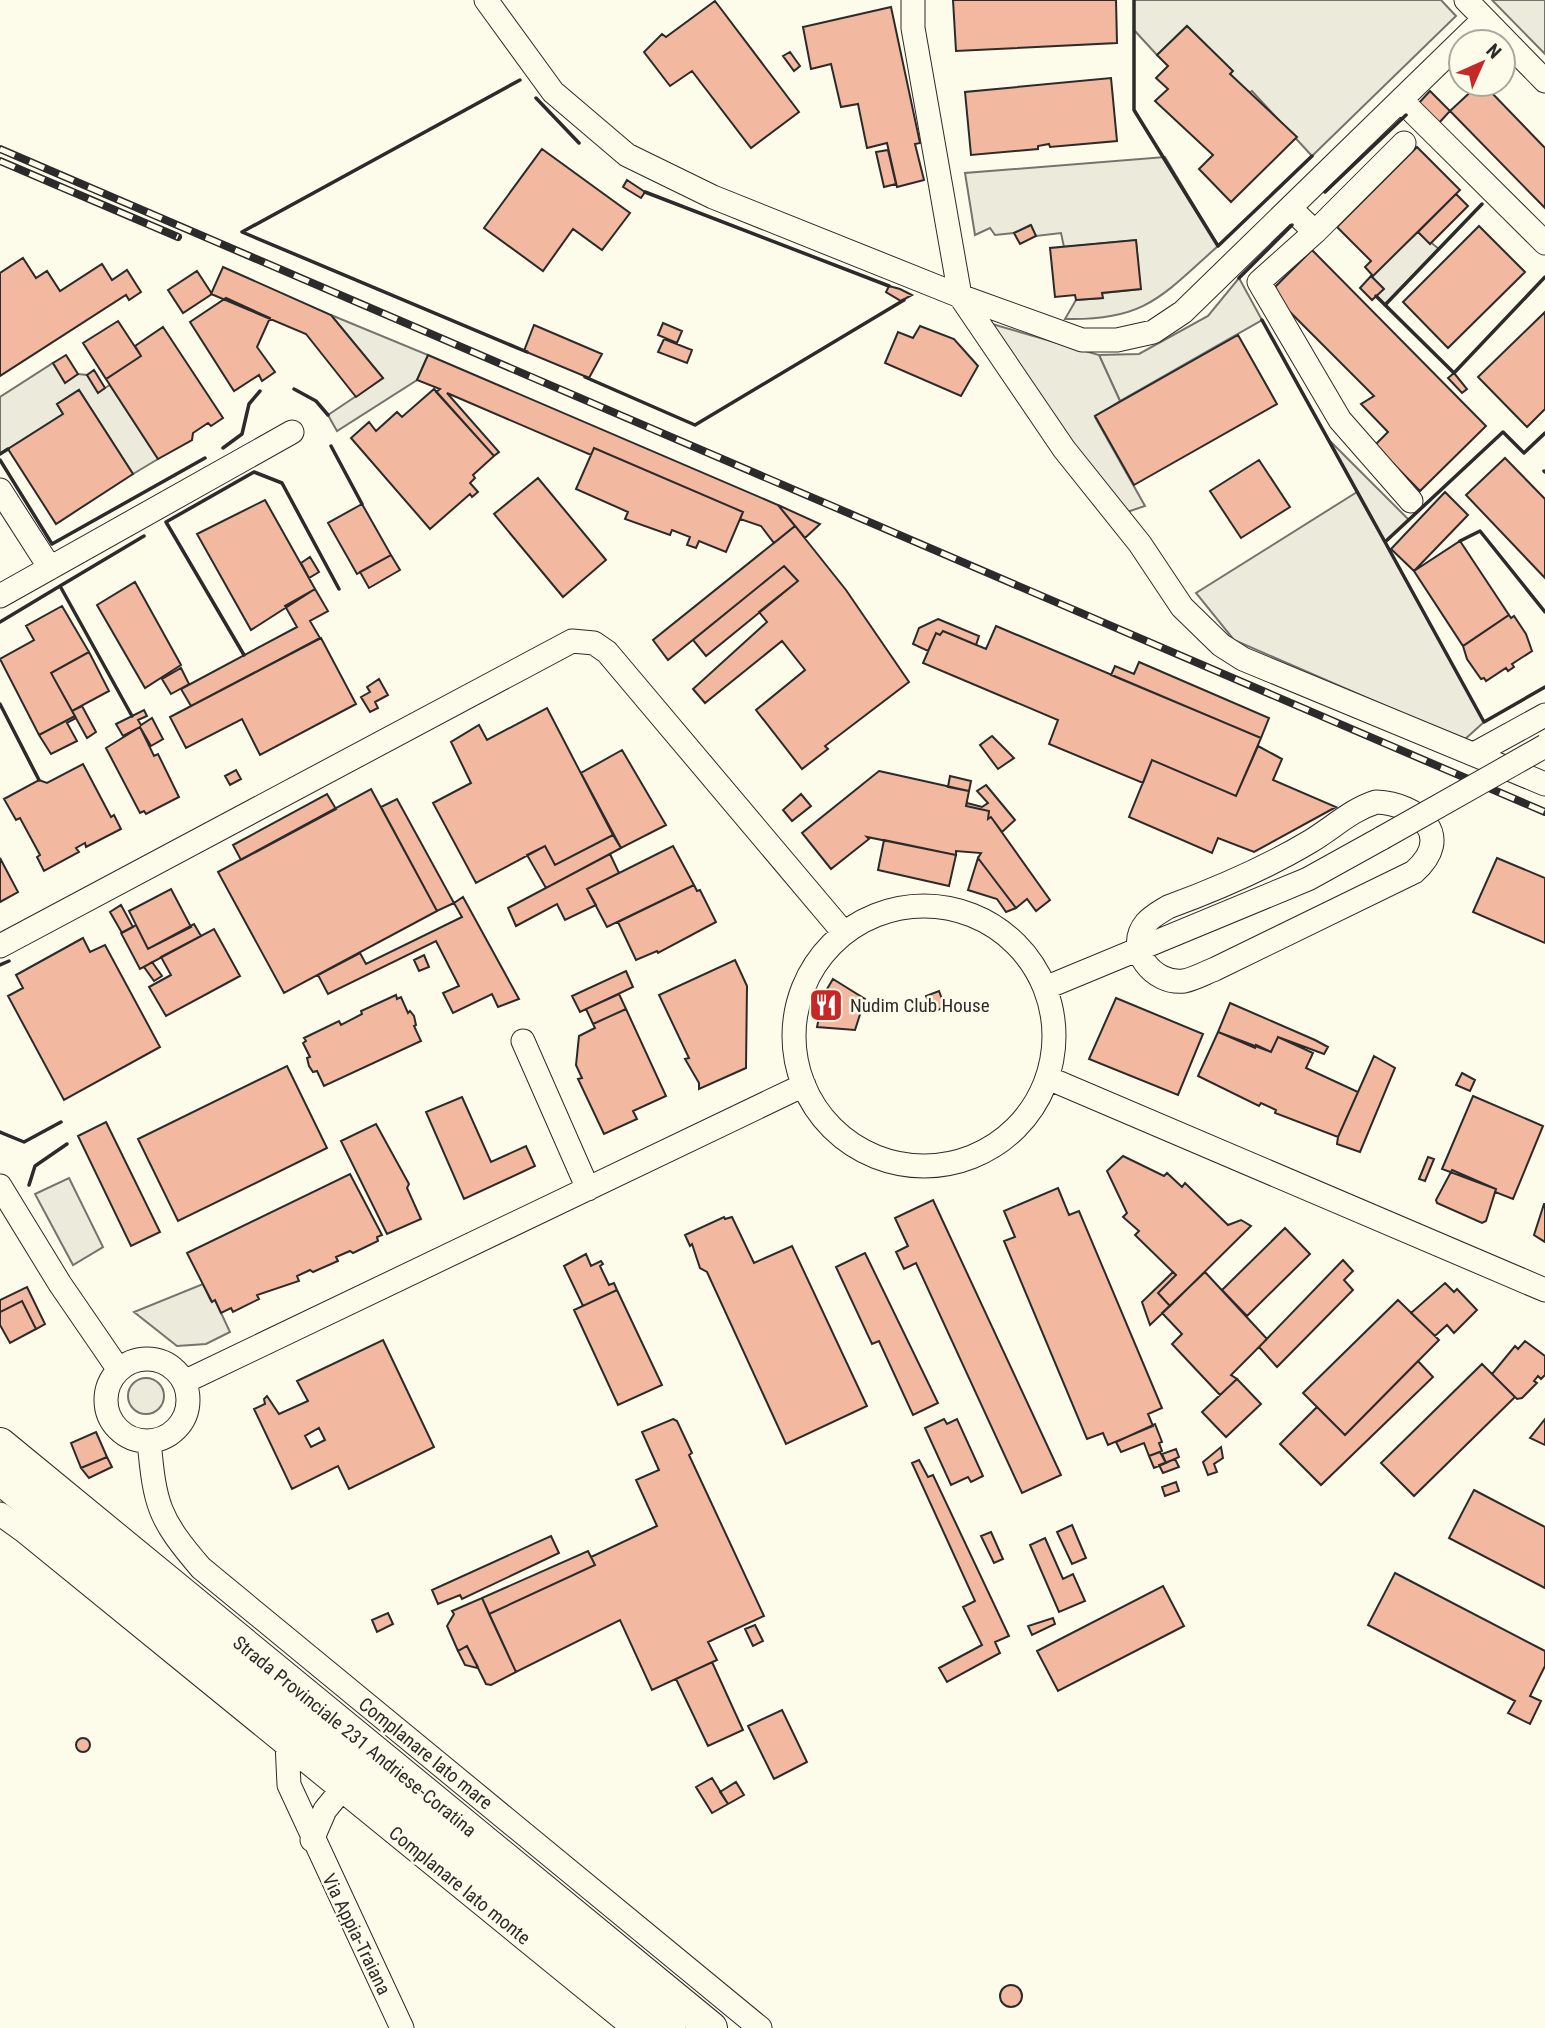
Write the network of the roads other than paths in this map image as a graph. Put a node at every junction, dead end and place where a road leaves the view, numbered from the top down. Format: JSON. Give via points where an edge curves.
{"nodes":[{"id":1,"x":486,"y":0,"type":"edge"},
{"id":2,"x":913,"y":0,"type":"edge"},
{"id":3,"x":1466,"y":0,"type":"edge"},
{"id":4,"x":1484,"y":19,"type":"junction"},
{"id":5,"x":1545,"y":81,"type":"edge"},
{"id":6,"x":1401,"y":100,"type":"junction"},
{"id":7,"x":1404,"y":143,"type":"dead end"},
{"id":8,"x":1291,"y":209,"type":"junction"},
{"id":9,"x":1315,"y":232,"type":"junction"},
{"id":10,"x":1545,"y":243,"type":"edge"},
{"id":11,"x":960,"y":296,"type":"junction"},
{"id":12,"x":292,"y":432,"type":"dead end"},
{"id":13,"x":0,"y":490,"type":"edge"},
{"id":14,"x":1411,"y":502,"type":"dead end"},
{"id":15,"x":50,"y":568,"type":"junction"},
{"id":16,"x":0,"y":596,"type":"edge"},
{"id":17,"x":1545,"y":715,"type":"edge"},
{"id":18,"x":1545,"y":746,"type":"edge"},
{"id":19,"x":1474,"y":754,"type":"junction"},
{"id":20,"x":1545,"y":784,"type":"edge"},
{"id":21,"x":844,"y":933,"type":"junction"},
{"id":22,"x":0,"y":946,"type":"edge"},
{"id":23,"x":1139,"y":949,"type":"junction"},
{"id":24,"x":1045,"y":988,"type":"junction"},
{"id":25,"x":523,"y":1041,"type":"dead end"},
{"id":26,"x":1048,"y":1077,"type":"junction"},
{"id":27,"x":804,"y":1086,"type":"junction"},
{"id":28,"x":0,"y":1186,"type":"edge"},
{"id":29,"x":588,"y":1189,"type":"junction"},
{"id":30,"x":1545,"y":1290,"type":"edge"},
{"id":31,"x":119,"y":1370,"type":"junction"},
{"id":32,"x":184,"y":1382,"type":"junction"},
{"id":33,"x":149,"y":1441,"type":"junction"},
{"id":34,"x":0,"y":1444,"type":"edge"},
{"id":35,"x":0,"y":1478,"type":"edge"},
{"id":36,"x":0,"y":1514,"type":"edge"},
{"id":37,"x":286,"y":1742,"type":"junction"},
{"id":38,"x":343,"y":1788,"type":"junction"},
{"id":39,"x":312,"y":1840,"type":"junction"},
{"id":40,"x":402,"y":2028,"type":"edge"},
{"id":41,"x":634,"y":2028,"type":"edge"},
{"id":42,"x":669,"y":2028,"type":"edge"},
{"id":43,"x":711,"y":2028,"type":"edge"},
{"id":44,"x":760,"y":2028,"type":"edge"}],
"edges":[{"from":1,"to":11,"type":"street","via":[[553,92],[627,155],[713,197]]},
{"from":2,"to":11,"type":"street","via":[[913,27]]},
{"from":3,"to":4,"type":"street"},
{"from":4,"to":5,"type":"street"},
{"from":4,"to":6,"type":"street"},
{"from":6,"to":8,"type":"street"},
{"from":6,"to":10,"type":"street"},
{"from":7,"to":9,"type":"street"},
{"from":8,"to":9,"type":"street"},
{"from":8,"to":11,"type":"street","via":[[1183,312],[1153,332],[1117,340],[1082,340]]},
{"from":9,"to":14,"type":"street","via":[[1259,282],[1340,419]]},
{"from":11,"to":19,"type":"street","via":[[1064,449],[1140,544],[1182,607],[1221,645],[1243,659]]},
{"from":12,"to":15,"type":"street"},
{"from":13,"to":15,"type":"street"},
{"from":15,"to":16,"type":"street"},
{"from":17,"to":19,"type":"street"},
{"from":18,"to":23,"type":"street","bridge":true,"via":[[1308,879]]},
{"from":19,"to":20,"type":"street"},
{"from":21,"to":22,"type":"street","via":[[607,652],[583,640],[572,640]]},
{"from":21,"to":24,"type":"street","via":[[867,919],[918,906],[971,915],[1015,944]]},
{"from":21,"to":27,"type":"street","via":[[812,970],[796,1015],[794,1038]]},
{"from":23,"to":23,"type":"street","via":[[1148,968],[1162,978],[1183,981],[1215,970],[1414,872],[1427,861],[1432,846],[1430,829],[1415,812],[1396,803],[1361,807],[1262,868],[1168,907],[1145,925]]},
{"from":23,"to":24,"type":"street"},
{"from":24,"to":26,"type":"street","via":[[1054,1024]]},
{"from":25,"to":29,"type":"street"},
{"from":26,"to":27,"type":"street","via":[[1026,1117],[993,1147],[929,1166],[885,1160],[864,1151],[828,1124]]},
{"from":26,"to":30,"type":"street"},
{"from":27,"to":29,"type":"street"},
{"from":28,"to":31,"type":"street"},
{"from":29,"to":32,"type":"street"},
{"from":31,"to":32,"type":"street","via":[[154,1359],[176,1371]]},
{"from":31,"to":33,"type":"street","via":[[106,1394],[112,1422],[122,1432]]},
{"from":32,"to":33,"type":"street","via":[[188,1395],[182,1421],[162,1438]]},
{"from":33,"to":44,"type":"street","name":"Complanare lato mare","via":[[153,1494],[170,1532],[201,1568]]},
{"from":34,"to":43,"type":"highway","name":"Strada Provinciale 231 Andriese-Coratina"},
{"from":35,"to":42,"type":"highway","name":"Strada Provinciale 231 Andriese-Coratina"},
{"from":36,"to":37,"type":"street","name":"Complanare lato monte"},
{"from":37,"to":38,"type":"street","name":"Complanare lato monte"},
{"from":37,"to":39,"type":"street","name":"Via Appia-Traiana","via":[[289,1786]]},
{"from":38,"to":39,"type":"street","via":[[325,1810]]},
{"from":38,"to":41,"type":"street","name":"Complanare lato monte"},
{"from":39,"to":40,"type":"street","name":"Via Appia-Traiana"}]}
